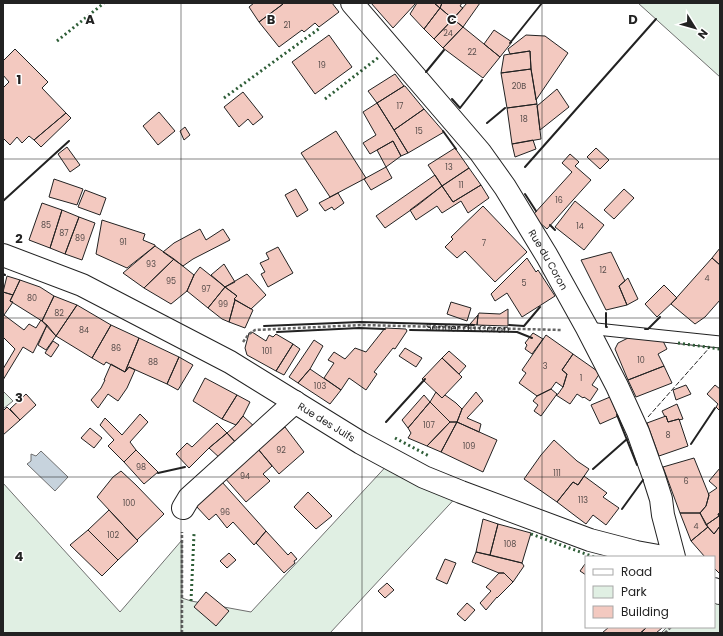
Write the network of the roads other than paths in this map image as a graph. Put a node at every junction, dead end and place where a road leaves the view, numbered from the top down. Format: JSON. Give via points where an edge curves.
{"nodes":[{"id":1,"x":352,"y":3,"type":"edge"},
{"id":2,"x":3,"y":255,"type":"edge"},
{"id":3,"x":587,"y":328,"type":"junction"},
{"id":4,"x":720,"y":342,"type":"edge"},
{"id":5,"x":294,"y":402,"type":"junction"},
{"id":6,"x":183,"y":508,"type":"road end"},
{"id":7,"x":658,"y":556,"type":"edge"},
{"id":8,"x":674,"y":556,"type":"edge"}],
"edges":[{"from":1,"to":3,"type":"street","name":"Rue du Coron","via":[[480,152],[505,187]]},
{"from":2,"to":5,"type":"street","name":"Rue des Juifs","via":[[82,285],[230,362]]},
{"from":3,"to":4,"type":"lane"},
{"from":3,"to":8,"type":"street","name":"Rue du Coron","via":[[638,432],[661,499]]},
{"from":5,"to":6,"type":"street","via":[[189,498]]},
{"from":5,"to":7,"type":"street","name":"Rue des Juifs","via":[[361,443],[424,476],[590,540]]}]}
